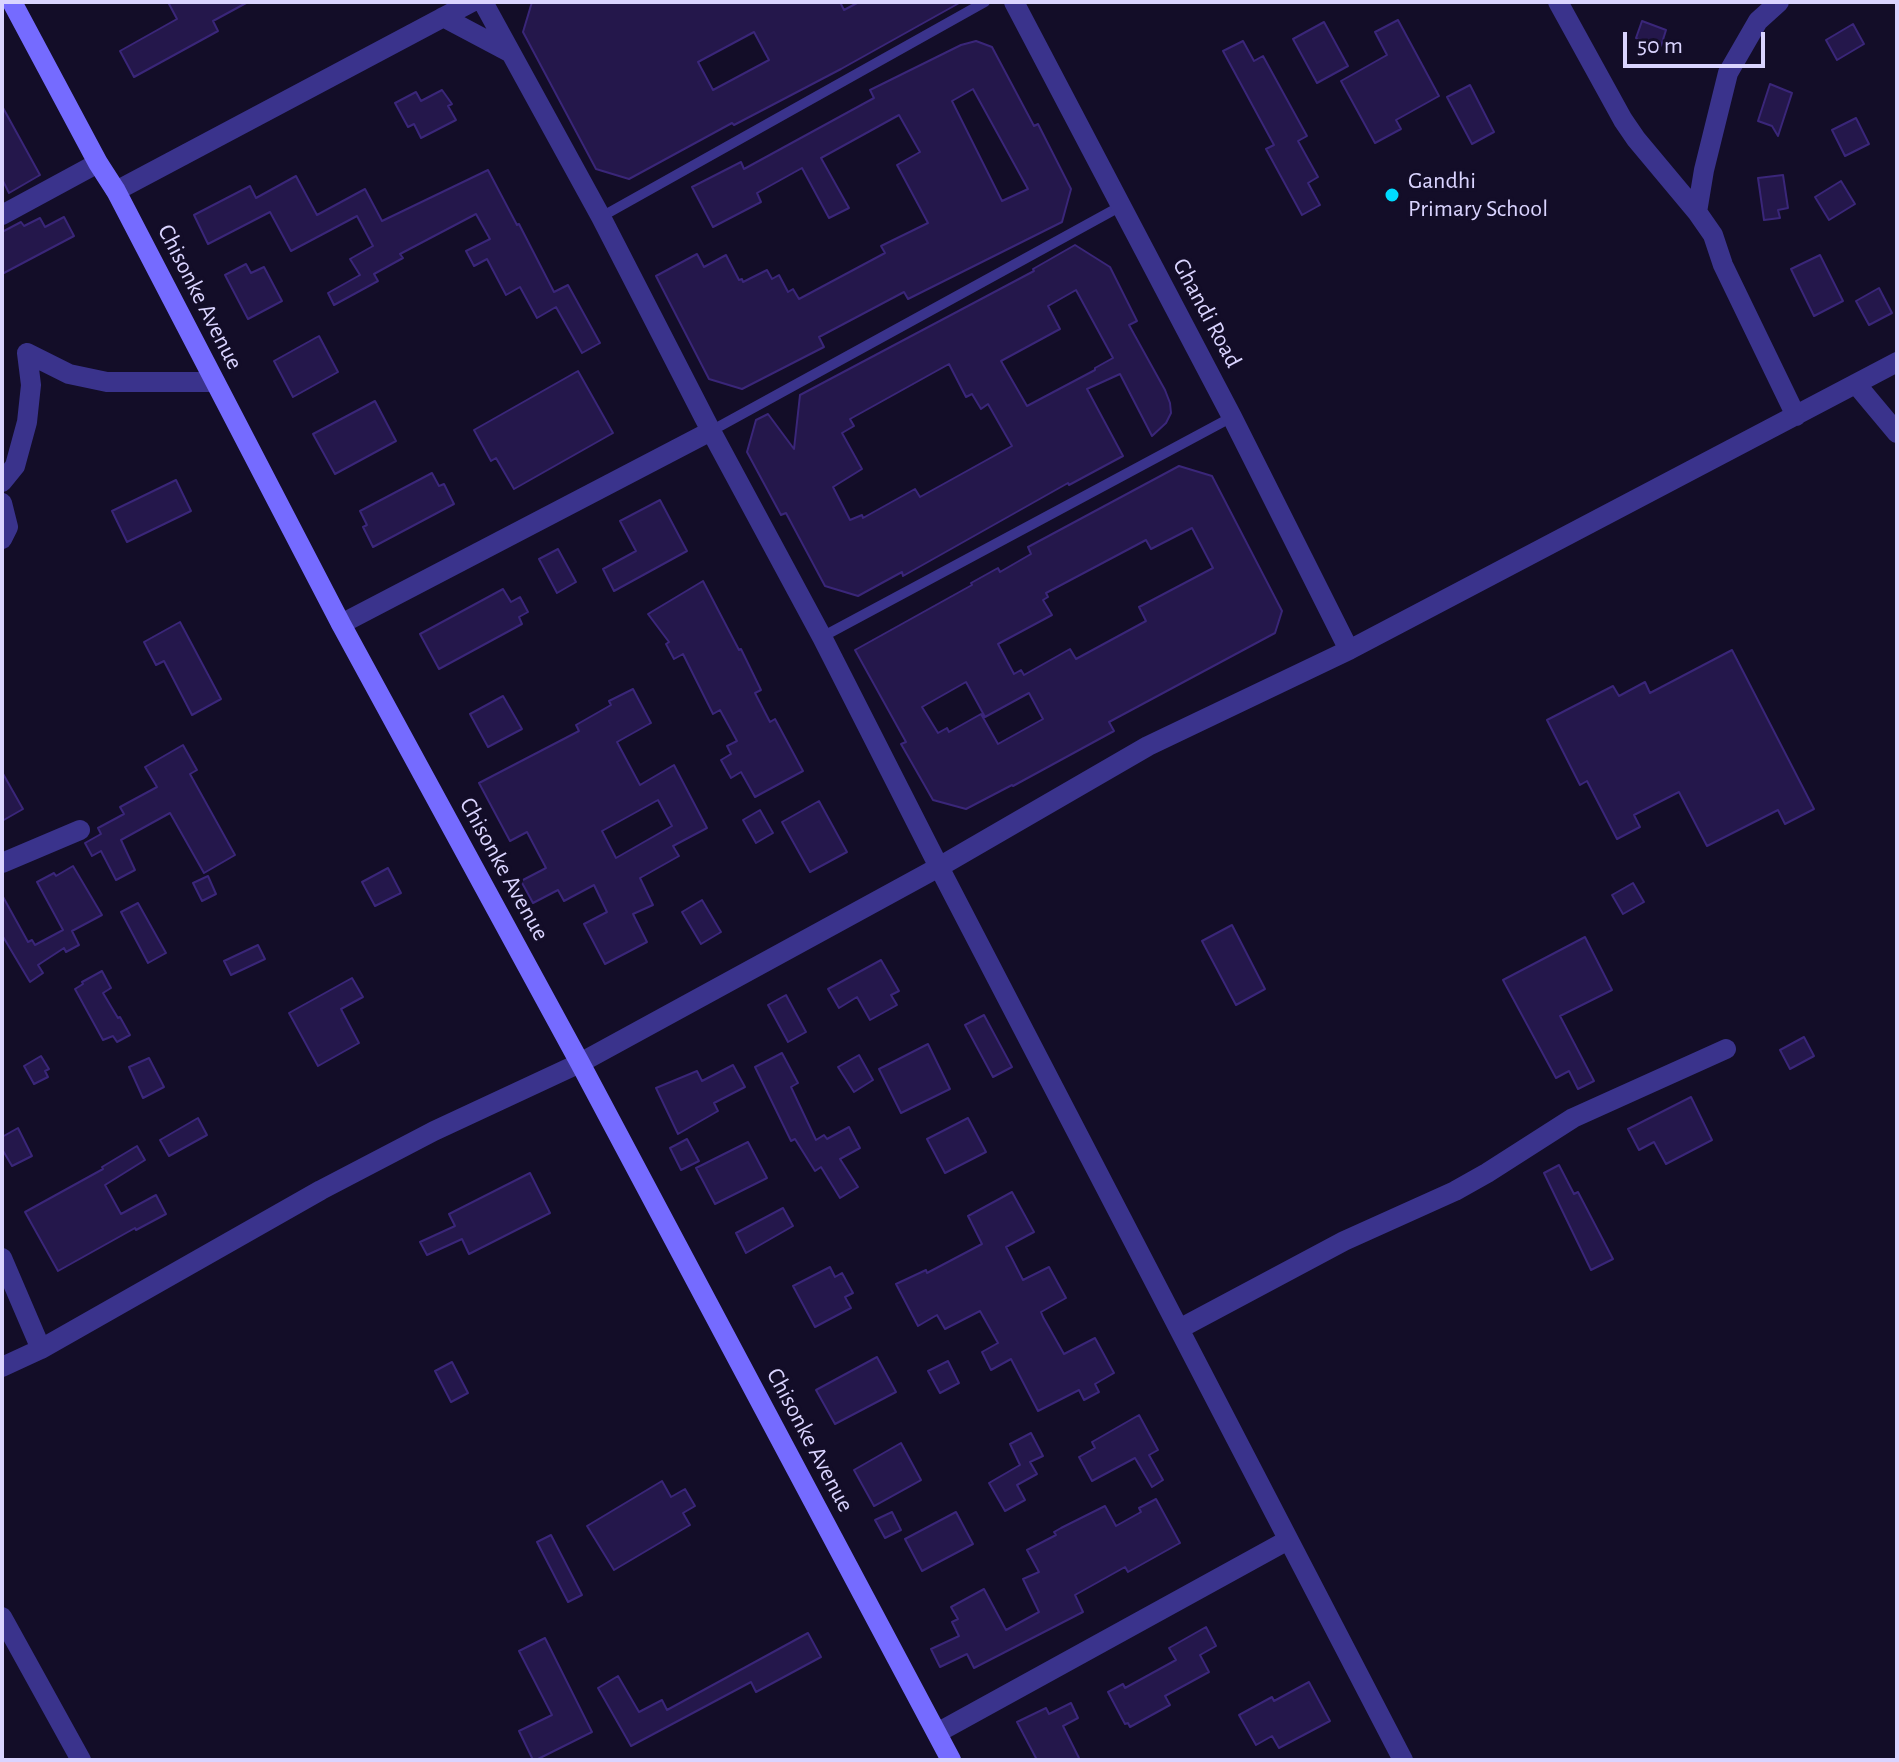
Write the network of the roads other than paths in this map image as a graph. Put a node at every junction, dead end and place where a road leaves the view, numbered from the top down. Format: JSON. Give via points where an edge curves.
{"nodes":[{"id":1,"x":12,"y":2,"type":"edge"},
{"id":2,"x":472,"y":2,"type":"edge"},
{"id":3,"x":483,"y":2,"type":"edge"},
{"id":4,"x":985,"y":2,"type":"edge"},
{"id":5,"x":1014,"y":2,"type":"edge"},
{"id":6,"x":1558,"y":2,"type":"edge"},
{"id":7,"x":1779,"y":2,"type":"edge"},
{"id":8,"x":443,"y":17,"type":"junction"},
{"id":9,"x":509,"y":52,"type":"junction"},
{"id":10,"x":98,"y":163,"type":"junction"},
{"id":11,"x":116,"y":191,"type":"junction"},
{"id":12,"x":1121,"y":206,"type":"junction"},
{"id":13,"x":1697,"y":212,"type":"junction"},
{"id":14,"x":2,"y":215,"type":"edge"},
{"id":15,"x":601,"y":217,"type":"junction"},
{"id":16,"x":1897,"y":362,"type":"edge"},
{"id":17,"x":215,"y":382,"type":"junction"},
{"id":18,"x":1856,"y":384,"type":"junction"},
{"id":19,"x":1796,"y":416,"type":"junction"},
{"id":20,"x":1232,"y":417,"type":"junction"},
{"id":21,"x":711,"y":431,"type":"junction"},
{"id":22,"x":1897,"y":433,"type":"edge"},
{"id":23,"x":2,"y":482,"type":"edge"},
{"id":24,"x":2,"y":503,"type":"edge"},
{"id":25,"x":2,"y":539,"type":"edge"},
{"id":26,"x":341,"y":624,"type":"junction"},
{"id":27,"x":822,"y":637,"type":"junction"},
{"id":28,"x":1349,"y":650,"type":"junction"},
{"id":29,"x":80,"y":830,"type":"dead end"},
{"id":30,"x":2,"y":863,"type":"edge"},
{"id":31,"x":939,"y":867,"type":"junction"},
{"id":32,"x":1726,"y":1049,"type":"dead end"},
{"id":33,"x":580,"y":1063,"type":"junction"},
{"id":34,"x":2,"y":1258,"type":"edge"},
{"id":35,"x":1179,"y":1329,"type":"junction"},
{"id":36,"x":41,"y":1349,"type":"junction"},
{"id":37,"x":2,"y":1367,"type":"edge"},
{"id":38,"x":1288,"y":1540,"type":"junction"},
{"id":39,"x":2,"y":1617,"type":"edge"},
{"id":40,"x":937,"y":1733,"type":"junction"},
{"id":41,"x":81,"y":1760,"type":"edge"},
{"id":42,"x":951,"y":1760,"type":"edge"},
{"id":43,"x":1403,"y":1760,"type":"edge"}],
"edges":[{"from":1,"to":10,"type":"street","name":"Chisonke Avenue"},
{"from":2,"to":8,"type":"street"},
{"from":3,"to":9,"type":"street"},
{"from":4,"to":15,"type":"lane"},
{"from":5,"to":12,"type":"street","name":"Ghandi Road"},
{"from":6,"to":13,"type":"street","via":[[1623,120]]},
{"from":7,"to":13,"type":"street","via":[[1758,21],[1728,73]]},
{"from":8,"to":9,"type":"street"},
{"from":8,"to":11,"type":"street"},
{"from":9,"to":15,"type":"street"},
{"from":10,"to":11,"type":"street","name":"Chisonke Avenue"},
{"from":10,"to":14,"type":"street"},
{"from":11,"to":17,"type":"street","name":"Chisonke Avenue"},
{"from":12,"to":20,"type":"street","name":"Ghandi Road"},
{"from":12,"to":21,"type":"lane"},
{"from":13,"to":19,"type":"street","via":[[1713,235]]},
{"from":15,"to":21,"type":"street"},
{"from":16,"to":18,"type":"street"},
{"from":17,"to":23,"type":"street","via":[[107,382],[69,374],[27,353],[27,422],[15,466]]},
{"from":17,"to":26,"type":"street","name":"Chisonke Avenue"},
{"from":18,"to":19,"type":"street"},
{"from":18,"to":22,"type":"street"},
{"from":19,"to":28,"type":"street"},
{"from":20,"to":27,"type":"lane"},
{"from":20,"to":28,"type":"street","name":"Ghandi Road"},
{"from":21,"to":26,"type":"street"},
{"from":21,"to":27,"type":"street"},
{"from":24,"to":25,"type":"street","via":[[8,527]]},
{"from":26,"to":33,"type":"street","name":"Chisonke Avenue"},
{"from":27,"to":31,"type":"street"},
{"from":28,"to":31,"type":"street","via":[[1148,746]]},
{"from":29,"to":30,"type":"street"},
{"from":31,"to":33,"type":"street"},
{"from":31,"to":35,"type":"street"},
{"from":32,"to":35,"type":"street","via":[[1573,1118],[1455,1191],[1344,1241]]},
{"from":33,"to":36,"type":"street","via":[[321,1190]]},
{"from":33,"to":40,"type":"street","name":"Chisonke Avenue"},
{"from":34,"to":36,"type":"street"},
{"from":35,"to":38,"type":"street"},
{"from":36,"to":37,"type":"street"},
{"from":38,"to":40,"type":"street"},
{"from":38,"to":43,"type":"street"},
{"from":39,"to":41,"type":"street"},
{"from":40,"to":42,"type":"street","name":"Chisonke Avenue"}]}
